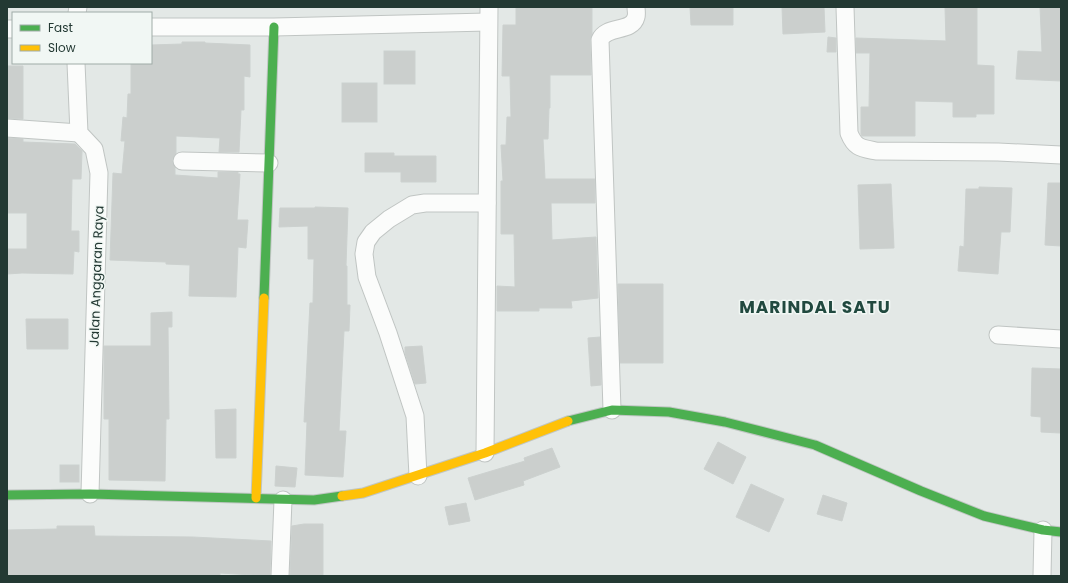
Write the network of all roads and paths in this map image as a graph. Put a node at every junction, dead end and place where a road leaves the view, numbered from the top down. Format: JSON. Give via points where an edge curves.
{"nodes":[{"id":1,"x":636,"y":7,"type":"edge"},
{"id":2,"x":845,"y":7,"type":"edge"},
{"id":3,"x":488,"y":15,"type":"edge"},
{"id":4,"x":152,"y":27,"type":"edge"},
{"id":5,"x":274,"y":27,"type":"junction"},
{"id":6,"x":76,"y":64,"type":"edge"},
{"id":7,"x":7,"y":128,"type":"edge"},
{"id":8,"x":79,"y":133,"type":"junction"},
{"id":9,"x":1061,"y":155,"type":"edge"},
{"id":10,"x":182,"y":161,"type":"dead end"},
{"id":11,"x":269,"y":163,"type":"junction"},
{"id":12,"x":487,"y":203,"type":"junction"},
{"id":13,"x":998,"y":335,"type":"dead end"},
{"id":14,"x":1061,"y":339,"type":"edge"},
{"id":15,"x":612,"y":410,"type":"junction"},
{"id":16,"x":485,"y":453,"type":"junction"},
{"id":17,"x":418,"y":476,"type":"junction"},
{"id":18,"x":90,"y":494,"type":"junction"},
{"id":19,"x":7,"y":495,"type":"edge"},
{"id":20,"x":256,"y":498,"type":"junction"},
{"id":21,"x":283,"y":500,"type":"junction"},
{"id":22,"x":1043,"y":530,"type":"junction"},
{"id":23,"x":1061,"y":532,"type":"edge"},
{"id":24,"x":280,"y":576,"type":"edge"},
{"id":25,"x":1042,"y":576,"type":"edge"}],
"edges":[{"from":1,"to":15,"type":"street","via":[[636,18],[630,24],[606,32],[600,40]]},
{"from":2,"to":9,"type":"street","via":[[848,134],[856,146],[876,151]]},
{"from":3,"to":5,"type":"street"},
{"from":3,"to":12,"type":"street"},
{"from":4,"to":5,"type":"street"},
{"from":5,"to":11,"type":"street"},
{"from":6,"to":8,"type":"street"},
{"from":7,"to":8,"type":"street"},
{"from":8,"to":18,"type":"street","name":"Jalan Anggaran Raya","via":[[94,149],[99,173]]},
{"from":10,"to":11,"type":"street"},
{"from":11,"to":20,"type":"street"},
{"from":12,"to":16,"type":"street"},
{"from":12,"to":17,"type":"street","via":[[412,205],[389,219],[373,232],[366,242],[364,254],[368,277],[415,416]]},
{"from":13,"to":14,"type":"street"},
{"from":15,"to":16,"type":"street","via":[[562,423]]},
{"from":15,"to":22,"type":"street","via":[[669,412],[766,431],[815,445],[984,516]]},
{"from":16,"to":17,"type":"street"},
{"from":17,"to":21,"type":"street","via":[[363,494],[314,500]]},
{"from":18,"to":19,"type":"street"},
{"from":18,"to":20,"type":"street"},
{"from":20,"to":21,"type":"street"},
{"from":21,"to":24,"type":"street"},
{"from":22,"to":23,"type":"street"},
{"from":22,"to":25,"type":"street"}]}
